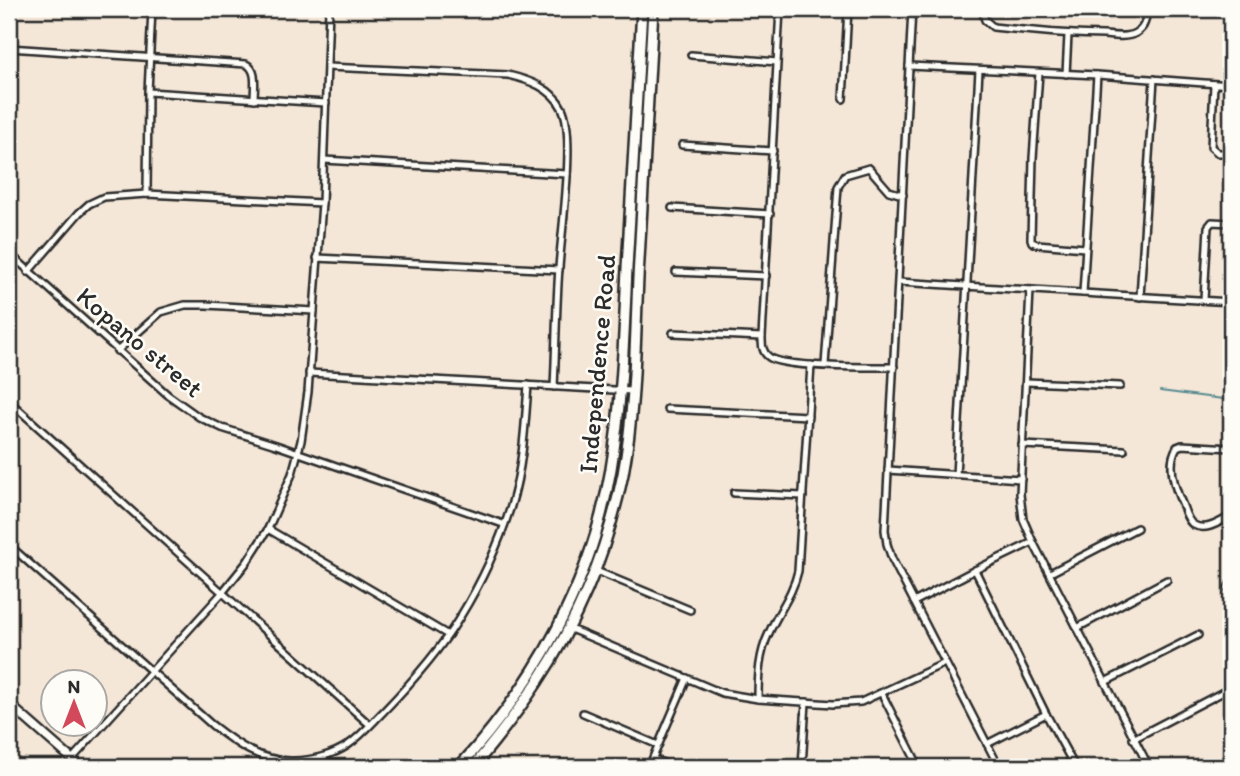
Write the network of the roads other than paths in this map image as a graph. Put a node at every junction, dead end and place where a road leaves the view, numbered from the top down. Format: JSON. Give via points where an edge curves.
{"nodes":[{"id":1,"x":152,"y":9,"type":"edge"},
{"id":2,"x":329,"y":9,"type":"edge"},
{"id":3,"x":642,"y":9,"type":"edge"},
{"id":4,"x":653,"y":9,"type":"edge"},
{"id":5,"x":780,"y":9,"type":"edge"},
{"id":6,"x":848,"y":9,"type":"edge"},
{"id":7,"x":912,"y":9,"type":"edge"},
{"id":8,"x":982,"y":9,"type":"edge"},
{"id":9,"x":1146,"y":9,"type":"edge"},
{"id":10,"x":1068,"y":35,"type":"junction"},
{"id":11,"x":9,"y":48,"type":"edge"},
{"id":12,"x":691,"y":55,"type":"dead end"},
{"id":13,"x":150,"y":56,"type":"junction"},
{"id":14,"x":777,"y":62,"type":"junction"},
{"id":15,"x":327,"y":66,"type":"junction"},
{"id":16,"x":909,"y":66,"type":"junction"},
{"id":17,"x":978,"y":70,"type":"junction"},
{"id":18,"x":1039,"y":73,"type":"junction"},
{"id":19,"x":1066,"y":74,"type":"junction"},
{"id":20,"x":1097,"y":75,"type":"junction"},
{"id":21,"x":1154,"y":79,"type":"junction"},
{"id":22,"x":1214,"y":83,"type":"junction"},
{"id":23,"x":1231,"y":85,"type":"edge"},
{"id":24,"x":148,"y":92,"type":"junction"},
{"id":25,"x":254,"y":99,"type":"junction"},
{"id":26,"x":843,"y":99,"type":"dead end"},
{"id":27,"x":326,"y":103,"type":"junction"},
{"id":28,"x":682,"y":145,"type":"dead end"},
{"id":29,"x":773,"y":151,"type":"junction"},
{"id":30,"x":1231,"y":153,"type":"edge"},
{"id":31,"x":324,"y":160,"type":"junction"},
{"id":32,"x":567,"y":174,"type":"junction"},
{"id":33,"x":147,"y":194,"type":"junction"},
{"id":34,"x":903,"y":195,"type":"junction"},
{"id":35,"x":322,"y":203,"type":"junction"},
{"id":36,"x":672,"y":208,"type":"dead end"},
{"id":37,"x":769,"y":214,"type":"junction"},
{"id":38,"x":1231,"y":223,"type":"edge"},
{"id":39,"x":1085,"y":248,"type":"junction"},
{"id":40,"x":9,"y":253,"type":"edge"},
{"id":41,"x":317,"y":258,"type":"junction"},
{"id":42,"x":559,"y":270,"type":"junction"},
{"id":43,"x":28,"y":272,"type":"junction"},
{"id":44,"x":676,"y":272,"type":"dead end"},
{"id":45,"x":766,"y":276,"type":"junction"},
{"id":46,"x":899,"y":282,"type":"junction"},
{"id":47,"x":965,"y":286,"type":"junction"},
{"id":48,"x":1030,"y":290,"type":"junction"},
{"id":49,"x":1083,"y":293,"type":"junction"},
{"id":50,"x":1140,"y":297,"type":"junction"},
{"id":51,"x":1204,"y":300,"type":"junction"},
{"id":52,"x":1231,"y":302,"type":"edge"},
{"id":53,"x":314,"y":311,"type":"junction"},
{"id":54,"x":673,"y":333,"type":"dead end"},
{"id":55,"x":762,"y":337,"type":"junction"},
{"id":56,"x":117,"y":351,"type":"junction"},
{"id":57,"x":811,"y":365,"type":"junction"},
{"id":58,"x":825,"y":365,"type":"junction"},
{"id":59,"x":894,"y":367,"type":"junction"},
{"id":60,"x":309,"y":373,"type":"junction"},
{"id":61,"x":1026,"y":382,"type":"junction"},
{"id":62,"x":527,"y":385,"type":"junction"},
{"id":63,"x":1120,"y":386,"type":"dead end"},
{"id":64,"x":554,"y":387,"type":"junction"},
{"id":65,"x":620,"y":391,"type":"junction"},
{"id":66,"x":632,"y":391,"type":"junction"},
{"id":67,"x":9,"y":401,"type":"edge"},
{"id":68,"x":667,"y":408,"type":"dead end"},
{"id":69,"x":808,"y":416,"type":"junction"},
{"id":70,"x":1022,"y":445,"type":"junction"},
{"id":71,"x":1231,"y":448,"type":"edge"},
{"id":72,"x":1124,"y":450,"type":"dead end"},
{"id":73,"x":298,"y":453,"type":"junction"},
{"id":74,"x":888,"y":470,"type":"junction"},
{"id":75,"x":956,"y":475,"type":"junction"},
{"id":76,"x":1021,"y":479,"type":"junction"},
{"id":77,"x":734,"y":493,"type":"dead end"},
{"id":78,"x":803,"y":496,"type":"junction"},
{"id":79,"x":1231,"y":516,"type":"edge"},
{"id":80,"x":503,"y":524,"type":"junction"},
{"id":81,"x":1137,"y":528,"type":"dead end"},
{"id":82,"x":268,"y":529,"type":"junction"},
{"id":83,"x":1033,"y":542,"type":"junction"},
{"id":84,"x":9,"y":545,"type":"edge"},
{"id":85,"x":594,"y":570,"type":"junction"},
{"id":86,"x":975,"y":570,"type":"junction"},
{"id":87,"x":1049,"y":573,"type":"junction"},
{"id":88,"x":1167,"y":580,"type":"dead end"},
{"id":89,"x":1231,"y":582,"type":"edge"},
{"id":90,"x":222,"y":593,"type":"junction"},
{"id":91,"x":1231,"y":597,"type":"edge"},
{"id":92,"x":914,"y":602,"type":"junction"},
{"id":93,"x":690,"y":610,"type":"dead end"},
{"id":94,"x":560,"y":624,"type":"junction"},
{"id":95,"x":570,"y":628,"type":"junction"},
{"id":96,"x":1077,"y":628,"type":"junction"},
{"id":97,"x":448,"y":635,"type":"junction"},
{"id":98,"x":1198,"y":635,"type":"dead end"},
{"id":99,"x":945,"y":663,"type":"junction"},
{"id":100,"x":152,"y":672,"type":"junction"},
{"id":101,"x":687,"y":678,"type":"junction"},
{"id":102,"x":1105,"y":682,"type":"junction"},
{"id":103,"x":1227,"y":690,"type":"dead end"},
{"id":104,"x":882,"y":694,"type":"junction"},
{"id":105,"x":758,"y":699,"type":"junction"},
{"id":106,"x":806,"y":702,"type":"junction"},
{"id":107,"x":9,"y":704,"type":"edge"},
{"id":108,"x":583,"y":713,"type":"dead end"},
{"id":109,"x":1046,"y":714,"type":"junction"},
{"id":110,"x":370,"y":725,"type":"junction"},
{"id":111,"x":1133,"y":739,"type":"junction"},
{"id":112,"x":987,"y":744,"type":"junction"},
{"id":113,"x":659,"y":745,"type":"junction"},
{"id":114,"x":72,"y":759,"type":"junction"},
{"id":115,"x":653,"y":759,"type":"junction"},
{"id":116,"x":1231,"y":759,"type":"edge"},
{"id":117,"x":81,"y":767,"type":"edge"},
{"id":118,"x":459,"y":767,"type":"edge"},
{"id":119,"x":473,"y":767,"type":"edge"},
{"id":120,"x":649,"y":767,"type":"edge"},
{"id":121,"x":673,"y":767,"type":"edge"},
{"id":122,"x":802,"y":767,"type":"edge"},
{"id":123,"x":919,"y":767,"type":"edge"},
{"id":124,"x":999,"y":767,"type":"edge"},
{"id":125,"x":1075,"y":767,"type":"edge"},
{"id":126,"x":1149,"y":767,"type":"edge"},
{"id":127,"x":1216,"y":767,"type":"edge"}],
"edges":[{"from":1,"to":13,"type":"street"},
{"from":2,"to":15,"type":"street"},
{"from":3,"to":65,"type":"main road","name":"Independence Road"},
{"from":4,"to":66,"type":"main road","name":"Independence Road"},
{"from":5,"to":14,"type":"street"},
{"from":6,"to":26,"type":"street"},
{"from":7,"to":16,"type":"street"},
{"from":8,"to":10,"type":"street","via":[[993,27]]},
{"from":9,"to":10,"type":"street","via":[[1145,24],[1134,34]]},
{"from":10,"to":19,"type":"street"},
{"from":11,"to":13,"type":"street"},
{"from":12,"to":14,"type":"street"},
{"from":13,"to":24,"type":"street"},
{"from":13,"to":25,"type":"street","via":[[248,64],[254,71]]},
{"from":14,"to":29,"type":"street"},
{"from":15,"to":27,"type":"street"},
{"from":15,"to":32,"type":"street","via":[[485,73],[528,80],[546,90],[564,111]]},
{"from":16,"to":17,"type":"street"},
{"from":16,"to":34,"type":"street"},
{"from":17,"to":18,"type":"street"},
{"from":17,"to":47,"type":"street"},
{"from":18,"to":19,"type":"street"},
{"from":18,"to":39,"type":"street","via":[[1031,239],[1037,244]]},
{"from":19,"to":20,"type":"street"},
{"from":20,"to":21,"type":"street"},
{"from":20,"to":39,"type":"street"},
{"from":21,"to":22,"type":"street"},
{"from":21,"to":50,"type":"street"},
{"from":22,"to":23,"type":"street"},
{"from":22,"to":30,"type":"street","via":[[1211,147]]},
{"from":24,"to":25,"type":"street"},
{"from":24,"to":33,"type":"street"},
{"from":25,"to":27,"type":"street"},
{"from":27,"to":31,"type":"street"},
{"from":28,"to":29,"type":"street"},
{"from":29,"to":37,"type":"street"},
{"from":31,"to":32,"type":"street"},
{"from":31,"to":35,"type":"street"},
{"from":32,"to":42,"type":"street"},
{"from":33,"to":35,"type":"street"},
{"from":33,"to":43,"type":"street","via":[[104,197],[89,204]]},
{"from":34,"to":46,"type":"street"},
{"from":34,"to":58,"type":"street","via":[[889,191],[869,168],[845,175],[838,187]]},
{"from":35,"to":41,"type":"street"},
{"from":36,"to":37,"type":"street"},
{"from":37,"to":45,"type":"street"},
{"from":38,"to":51,"type":"street","via":[[1212,222],[1208,227]]},
{"from":39,"to":49,"type":"street"},
{"from":40,"to":43,"type":"street","name":"Kopano street"},
{"from":41,"to":42,"type":"street"},
{"from":41,"to":53,"type":"street"},
{"from":42,"to":64,"type":"street"},
{"from":43,"to":56,"type":"street","name":"Kopano street"},
{"from":44,"to":45,"type":"street"},
{"from":45,"to":55,"type":"street"},
{"from":46,"to":47,"type":"street"},
{"from":46,"to":59,"type":"street"},
{"from":47,"to":48,"type":"street"},
{"from":47,"to":75,"type":"street"},
{"from":48,"to":49,"type":"street"},
{"from":48,"to":61,"type":"street"},
{"from":49,"to":50,"type":"street"},
{"from":50,"to":51,"type":"street"},
{"from":51,"to":52,"type":"street"},
{"from":53,"to":56,"type":"street","via":[[185,305],[161,312]]},
{"from":53,"to":60,"type":"street"},
{"from":54,"to":55,"type":"street"},
{"from":55,"to":57,"type":"street","via":[[763,351],[773,359]]},
{"from":56,"to":73,"type":"street","name":"Kopano street","via":[[199,417]]},
{"from":57,"to":58,"type":"street"},
{"from":57,"to":69,"type":"street"},
{"from":58,"to":59,"type":"street"},
{"from":59,"to":74,"type":"street"},
{"from":60,"to":62,"type":"street"},
{"from":60,"to":73,"type":"street"},
{"from":61,"to":63,"type":"street"},
{"from":61,"to":70,"type":"street"},
{"from":62,"to":64,"type":"street"},
{"from":62,"to":80,"type":"street","via":[[521,463]]},
{"from":64,"to":65,"type":"street"},
{"from":65,"to":66,"type":"street"},
{"from":65,"to":94,"type":"main road","name":"Independence Road","via":[[604,500],[582,573]]},
{"from":66,"to":85,"type":"main road","name":"Independence Road","via":[[623,471]]},
{"from":67,"to":90,"type":"street"},
{"from":68,"to":69,"type":"street"},
{"from":69,"to":78,"type":"street"},
{"from":70,"to":72,"type":"street"},
{"from":70,"to":76,"type":"street"},
{"from":71,"to":79,"type":"street","via":[[1182,445],[1174,452],[1172,467],[1175,489],[1193,524],[1210,526]]},
{"from":73,"to":80,"type":"street","name":"Kopano street"},
{"from":73,"to":82,"type":"street"},
{"from":74,"to":75,"type":"street"},
{"from":74,"to":92,"type":"street","via":[[887,544]]},
{"from":75,"to":76,"type":"street"},
{"from":76,"to":83,"type":"street","via":[[1023,519]]},
{"from":77,"to":78,"type":"street"},
{"from":78,"to":105,"type":"street","via":[[797,576],[763,648]]},
{"from":80,"to":97,"type":"street","via":[[484,571]]},
{"from":81,"to":87,"type":"street"},
{"from":82,"to":90,"type":"street"},
{"from":82,"to":97,"type":"street"},
{"from":83,"to":86,"type":"street"},
{"from":83,"to":87,"type":"street"},
{"from":84,"to":100,"type":"street"},
{"from":85,"to":93,"type":"street"},
{"from":85,"to":95,"type":"main road","name":"Independence Road"},
{"from":86,"to":92,"type":"street"},
{"from":86,"to":109,"type":"street"},
{"from":87,"to":96,"type":"street"},
{"from":88,"to":96,"type":"street"},
{"from":89,"to":91,"type":"street"},
{"from":90,"to":100,"type":"street"},
{"from":90,"to":110,"type":"street"},
{"from":92,"to":99,"type":"street"},
{"from":94,"to":95,"type":"street"},
{"from":94,"to":118,"type":"main road","name":"Independence Road","via":[[504,715]]},
{"from":95,"to":101,"type":"street"},
{"from":95,"to":119,"type":"main road","name":"Independence Road","via":[[533,691]]},
{"from":96,"to":102,"type":"street"},
{"from":97,"to":110,"type":"street"},
{"from":98,"to":102,"type":"street"},
{"from":99,"to":104,"type":"street"},
{"from":99,"to":112,"type":"street"},
{"from":100,"to":110,"type":"street","via":[[223,734],[268,758],[294,762],[320,757],[351,743]]},
{"from":100,"to":114,"type":"street"},
{"from":101,"to":105,"type":"street","via":[[722,693]]},
{"from":101,"to":113,"type":"street"},
{"from":102,"to":111,"type":"street"},
{"from":103,"to":111,"type":"street"},
{"from":104,"to":106,"type":"street","via":[[851,704]]},
{"from":104,"to":123,"type":"street"},
{"from":105,"to":106,"type":"street"},
{"from":106,"to":122,"type":"street"},
{"from":107,"to":114,"type":"street"},
{"from":108,"to":113,"type":"street"},
{"from":109,"to":112,"type":"street"},
{"from":109,"to":125,"type":"street"},
{"from":111,"to":126,"type":"street"},
{"from":112,"to":124,"type":"street"},
{"from":113,"to":115,"type":"street"},
{"from":114,"to":117,"type":"street"},
{"from":115,"to":120,"type":"street"},
{"from":115,"to":121,"type":"street"},
{"from":116,"to":127,"type":"street"}]}
